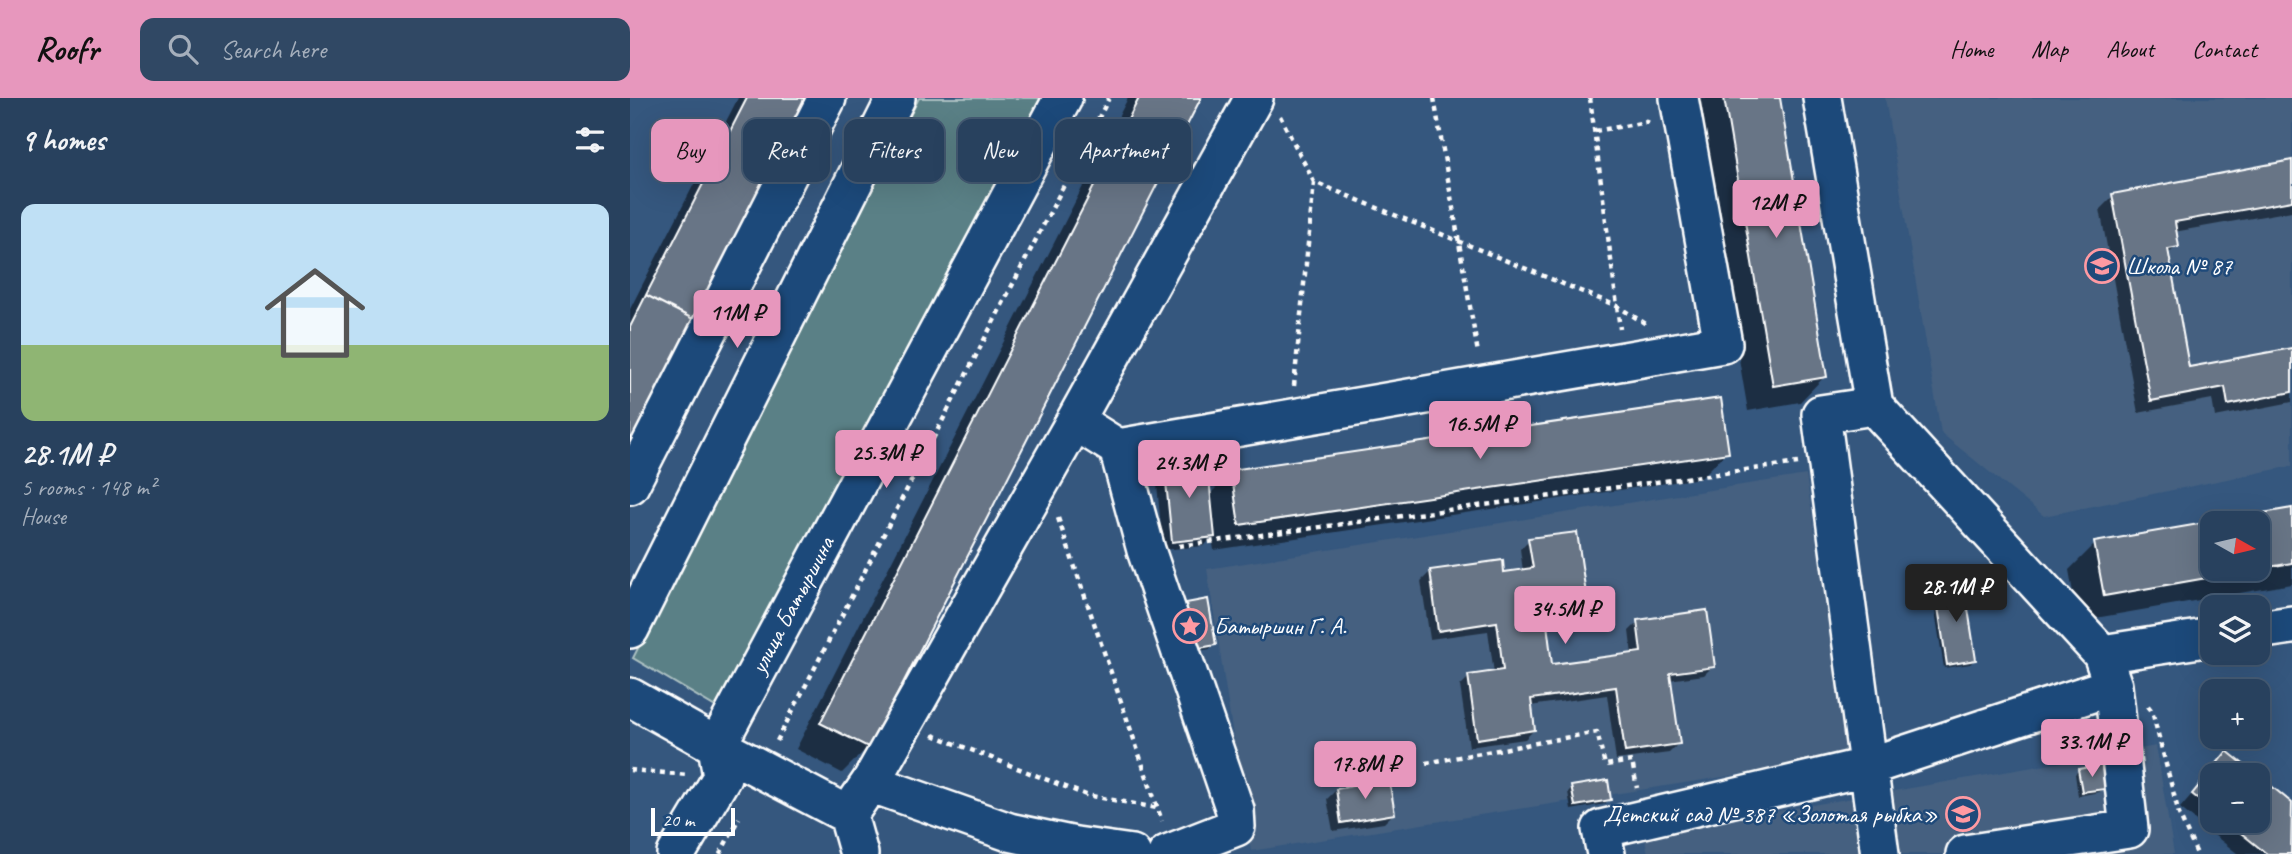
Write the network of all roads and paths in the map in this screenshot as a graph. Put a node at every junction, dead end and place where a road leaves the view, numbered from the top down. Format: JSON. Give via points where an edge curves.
{"nodes":[{"id":1,"x":827,"y":98,"type":"edge"},
{"id":2,"x":896,"y":98,"type":"edge"},
{"id":3,"x":1063,"y":98,"type":"edge"},
{"id":4,"x":1109,"y":98,"type":"edge"},
{"id":5,"x":1434,"y":98,"type":"edge"},
{"id":6,"x":1590,"y":98,"type":"edge"},
{"id":7,"x":1822,"y":98,"type":"edge"},
{"id":8,"x":1265,"y":104,"type":"edge"},
{"id":9,"x":1665,"y":104,"type":"edge"},
{"id":10,"x":1594,"y":131,"type":"junction"},
{"id":11,"x":1314,"y":182,"type":"junction"},
{"id":12,"x":1458,"y":240,"type":"junction"},
{"id":13,"x":1617,"y":306,"type":"junction"},
{"id":14,"x":1689,"y":350,"type":"junction"},
{"id":15,"x":1624,"y":361,"type":"junction"},
{"id":16,"x":1483,"y":385,"type":"junction"},
{"id":17,"x":1874,"y":406,"type":"junction"},
{"id":18,"x":1291,"y":419,"type":"junction"},
{"id":19,"x":1075,"y":421,"type":"junction"},
{"id":20,"x":1118,"y":448,"type":"junction"},
{"id":21,"x":1827,"y":460,"type":"junction"},
{"id":22,"x":1043,"y":477,"type":"junction"},
{"id":23,"x":630,"y":485,"type":"edge"},
{"id":24,"x":1146,"y":550,"type":"junction"},
{"id":25,"x":2292,"y":625,"type":"edge"},
{"id":26,"x":2270,"y":628,"type":"edge"},
{"id":27,"x":630,"y":629,"type":"edge"},
{"id":28,"x":2200,"y":643,"type":"edge"},
{"id":29,"x":2120,"y":681,"type":"junction"},
{"id":30,"x":630,"y":697,"type":"edge"},
{"id":31,"x":904,"y":723,"type":"junction"},
{"id":32,"x":717,"y":746,"type":"junction"},
{"id":33,"x":1426,"y":763,"type":"dead end"},
{"id":34,"x":1870,"y":766,"type":"junction"},
{"id":35,"x":763,"y":769,"type":"junction"},
{"id":36,"x":870,"y":783,"type":"junction"},
{"id":37,"x":1638,"y":805,"type":"junction"},
{"id":38,"x":1158,"y":808,"type":"junction"},
{"id":39,"x":848,"y":815,"type":"junction"},
{"id":40,"x":2131,"y":841,"type":"edge"},
{"id":41,"x":1170,"y":853,"type":"edge"},
{"id":42,"x":676,"y":854,"type":"edge"},
{"id":43,"x":859,"y":854,"type":"edge"},
{"id":44,"x":1132,"y":854,"type":"edge"},
{"id":45,"x":1605,"y":854,"type":"edge"},
{"id":46,"x":1880,"y":854,"type":"edge"},
{"id":47,"x":1965,"y":854,"type":"edge"},
{"id":48,"x":2197,"y":854,"type":"edge"}],
"edges":[{"from":1,"to":23,"type":"street"},
{"from":2,"to":27,"type":"street"},
{"from":3,"to":32,"type":"street","name":"улица Батыршина"},
{"from":4,"to":35,"type":"path"},
{"from":5,"to":12,"type":"path"},
{"from":6,"to":10,"type":"path"},
{"from":7,"to":17,"type":"street"},
{"from":8,"to":11,"type":"path"},
{"from":8,"to":19,"type":"street"},
{"from":9,"to":10,"type":"path","via":[[1647,122]]},
{"from":9,"to":14,"type":"street","via":[[1723,344]]},
{"from":10,"to":13,"type":"path"},
{"from":11,"to":12,"type":"path"},
{"from":11,"to":18,"type":"path"},
{"from":12,"to":13,"type":"path"},
{"from":12,"to":16,"type":"path"},
{"from":13,"to":14,"type":"path"},
{"from":13,"to":15,"type":"path"},
{"from":14,"to":15,"type":"street"},
{"from":15,"to":16,"type":"street"},
{"from":16,"to":18,"type":"street"},
{"from":17,"to":21,"type":"street","via":[[1821,414]]},
{"from":17,"to":29,"type":"street"},
{"from":18,"to":20,"type":"street"},
{"from":19,"to":20,"type":"street"},
{"from":19,"to":22,"type":"street"},
{"from":20,"to":24,"type":"street"},
{"from":21,"to":24,"type":"path"},
{"from":21,"to":34,"type":"street"},
{"from":22,"to":31,"type":"street"},
{"from":22,"to":38,"type":"path"},
{"from":24,"to":41,"type":"street","via":[[1235,810],[1236,827]]},
{"from":25,"to":26,"type":"street"},
{"from":28,"to":29,"type":"street"},
{"from":29,"to":34,"type":"street"},
{"from":29,"to":40,"type":"street"},
{"from":29,"to":48,"type":"path","via":[[2152,711],[2179,814]]},
{"from":30,"to":32,"type":"street"},
{"from":31,"to":36,"type":"street"},
{"from":31,"to":38,"type":"path","via":[[1086,794]]},
{"from":32,"to":35,"type":"street"},
{"from":32,"to":42,"type":"street","via":[[722,777]]},
{"from":33,"to":37,"type":"path","via":[[1597,732],[1605,765],[1632,761]]},
{"from":34,"to":37,"type":"street"},
{"from":34,"to":46,"type":"street"},
{"from":35,"to":39,"type":"street"},
{"from":36,"to":39,"type":"street"},
{"from":36,"to":44,"type":"street","via":[[1009,832]]},
{"from":37,"to":45,"type":"street","via":[[1601,829]]},
{"from":38,"to":41,"type":"path"},
{"from":39,"to":43,"type":"street"},
{"from":40,"to":47,"type":"street"}]}
